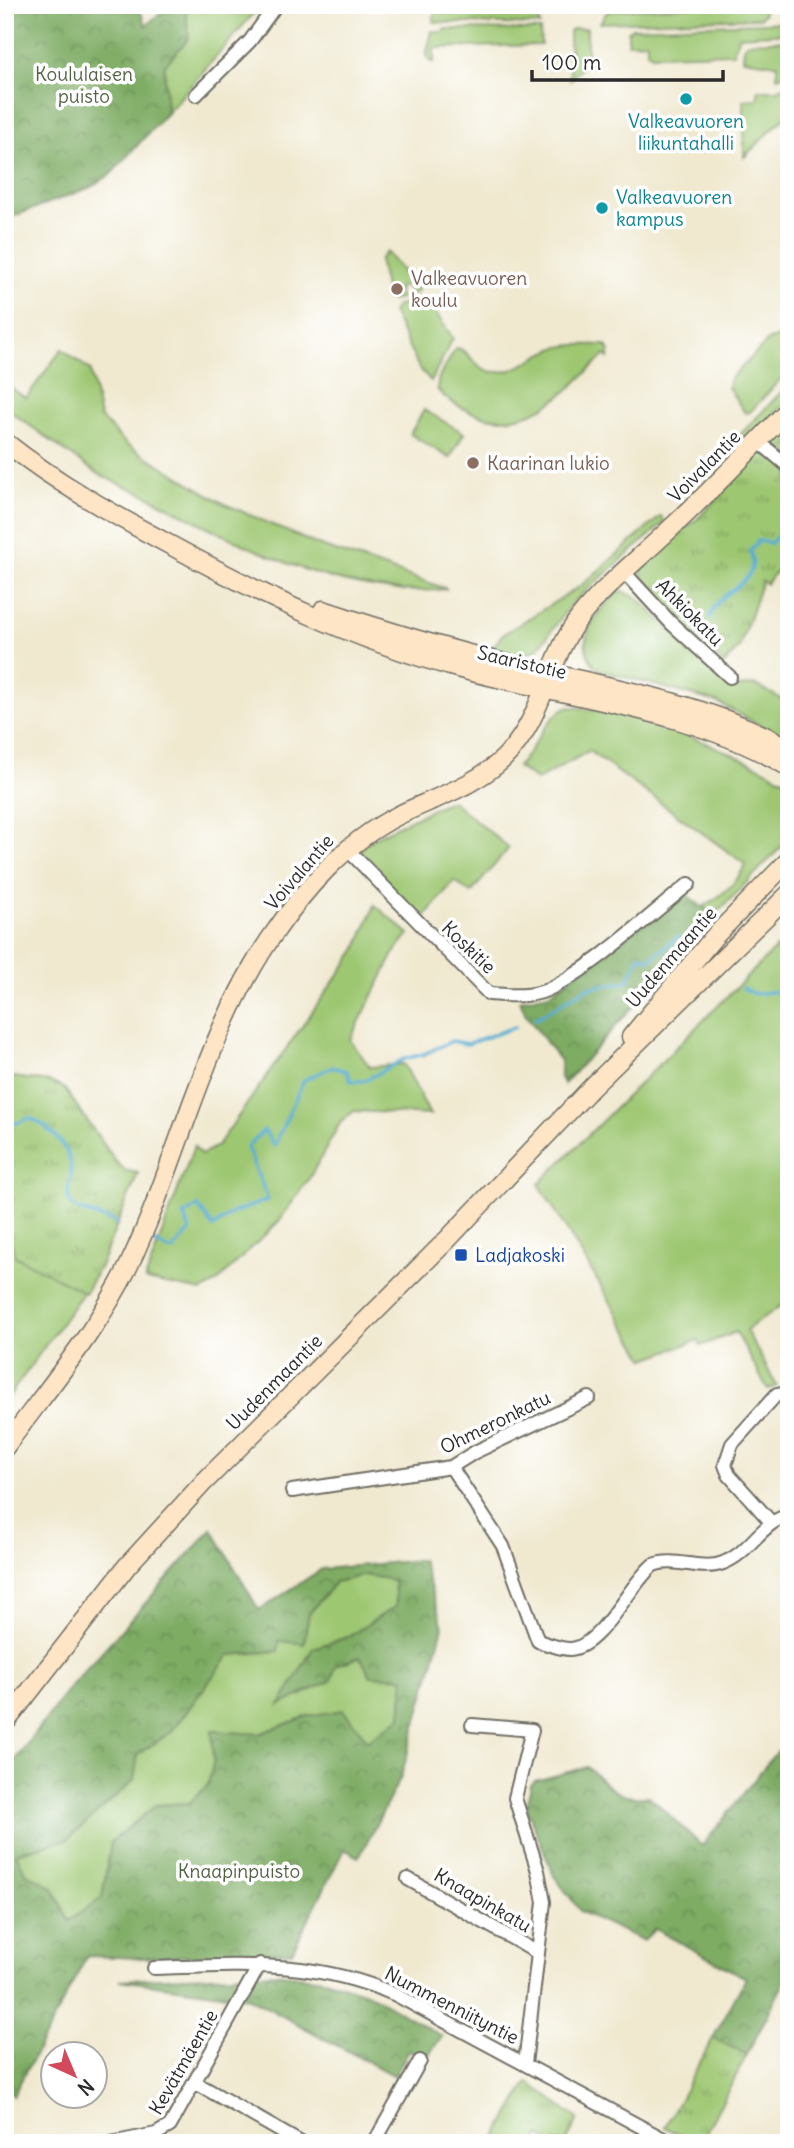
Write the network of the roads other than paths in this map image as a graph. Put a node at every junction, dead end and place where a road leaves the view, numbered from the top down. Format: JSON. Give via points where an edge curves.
{"nodes":[{"id":1,"x":276,"y":5,"type":"edge"},
{"id":2,"x":196,"y":95,"type":"dead end"},
{"id":3,"x":789,"y":409,"type":"edge"},
{"id":4,"x":5,"y":442,"type":"edge"},
{"id":5,"x":758,"y":442,"type":"junction"},
{"id":6,"x":789,"y":467,"type":"edge"},
{"id":7,"x":624,"y":572,"type":"junction"},
{"id":8,"x":730,"y":677,"type":"dead end"},
{"id":9,"x":548,"y":682,"type":"junction"},
{"id":10,"x":789,"y":748,"type":"edge"},
{"id":11,"x":789,"y":768,"type":"edge"},
{"id":12,"x":346,"y":848,"type":"junction"},
{"id":13,"x":789,"y":860,"type":"edge"},
{"id":14,"x":689,"y":884,"type":"dead end"},
{"id":15,"x":789,"y":894,"type":"edge"},
{"id":16,"x":592,"y":1087,"type":"junction"},
{"id":17,"x":777,"y":1394,"type":"dead end"},
{"id":18,"x":589,"y":1398,"type":"dead end"},
{"id":19,"x":5,"y":1447,"type":"edge"},
{"id":20,"x":451,"y":1467,"type":"junction"},
{"id":21,"x":292,"y":1491,"type":"dead end"},
{"id":22,"x":789,"y":1515,"type":"edge"},
{"id":23,"x":771,"y":1522,"type":"junction"},
{"id":24,"x":5,"y":1723,"type":"edge"},
{"id":25,"x":472,"y":1725,"type":"dead end"},
{"id":26,"x":408,"y":1879,"type":"dead end"},
{"id":27,"x":538,"y":1953,"type":"junction"},
{"id":28,"x":260,"y":1964,"type":"junction"},
{"id":29,"x":155,"y":1968,"type":"dead end"},
{"id":30,"x":420,"y":2061,"type":"dead end"},
{"id":31,"x":525,"y":2064,"type":"junction"},
{"id":32,"x":196,"y":2083,"type":"junction"},
{"id":33,"x":111,"y":2143,"type":"edge"},
{"id":34,"x":300,"y":2143,"type":"edge"},
{"id":35,"x":373,"y":2143,"type":"edge"},
{"id":36,"x":671,"y":2143,"type":"edge"}],
"edges":[{"from":1,"to":2,"type":"street","via":[[250,41]]},
{"from":3,"to":5,"type":"main road","name":"Voivalantie"},
{"from":4,"to":9,"type":"main road","name":"Saaristotie","via":[[103,509],[334,626],[404,652]]},
{"from":5,"to":6,"type":"street"},
{"from":5,"to":7,"type":"main road","name":"Voivalantie"},
{"from":7,"to":8,"type":"street","name":"Ahkiokatu"},
{"from":7,"to":9,"type":"main road","name":"Voivalantie","via":[[572,628]]},
{"from":9,"to":10,"type":"main road","name":"Saaristotie","via":[[707,712]]},
{"from":9,"to":11,"type":"main road","name":"Saaristotie","via":[[677,720],[749,746]]},
{"from":9,"to":12,"type":"main road","name":"Voivalantie","via":[[521,737],[495,765],[371,830]]},
{"from":12,"to":14,"type":"street","name":"Koskitie","via":[[489,993],[515,996],[546,991]]},
{"from":12,"to":19,"type":"main road","name":"Voivalantie","via":[[295,905],[250,970],[129,1265],[93,1329]]},
{"from":13,"to":16,"type":"main road","name":"Uudenmaantie","via":[[706,947]]},
{"from":15,"to":16,"type":"main road","name":"Uudenmaantie"},
{"from":16,"to":24,"type":"main road","name":"Uudenmaantie","via":[[446,1241],[204,1482],[127,1566]]},
{"from":17,"to":23,"type":"street","via":[[732,1444],[725,1465]]},
{"from":18,"to":20,"type":"street","name":"Ohmeronkatu"},
{"from":20,"to":21,"type":"street","name":"Ohmeronkatu"},
{"from":20,"to":23,"type":"street","via":[[503,1546],[538,1641],[561,1648],[589,1642],[653,1565],[663,1561],[717,1566],[738,1555]]},
{"from":22,"to":23,"type":"street"},
{"from":25,"to":27,"type":"street","via":[[532,1730],[515,1798],[542,1888]]},
{"from":26,"to":27,"type":"street","name":"Knaapinkatu"},
{"from":27,"to":31,"type":"street"},
{"from":28,"to":29,"type":"street","name":"Nummenniityntie"},
{"from":28,"to":31,"type":"street","name":"Nummenniityntie","via":[[334,1973],[375,1986]]},
{"from":28,"to":32,"type":"street","name":"Kevätmäentie"},
{"from":30,"to":35,"type":"street"},
{"from":31,"to":36,"type":"street","name":"Nummenniityntie"},
{"from":32,"to":33,"type":"street","name":"Kevätmäentie","via":[[164,2131]]},
{"from":32,"to":34,"type":"street"}]}
